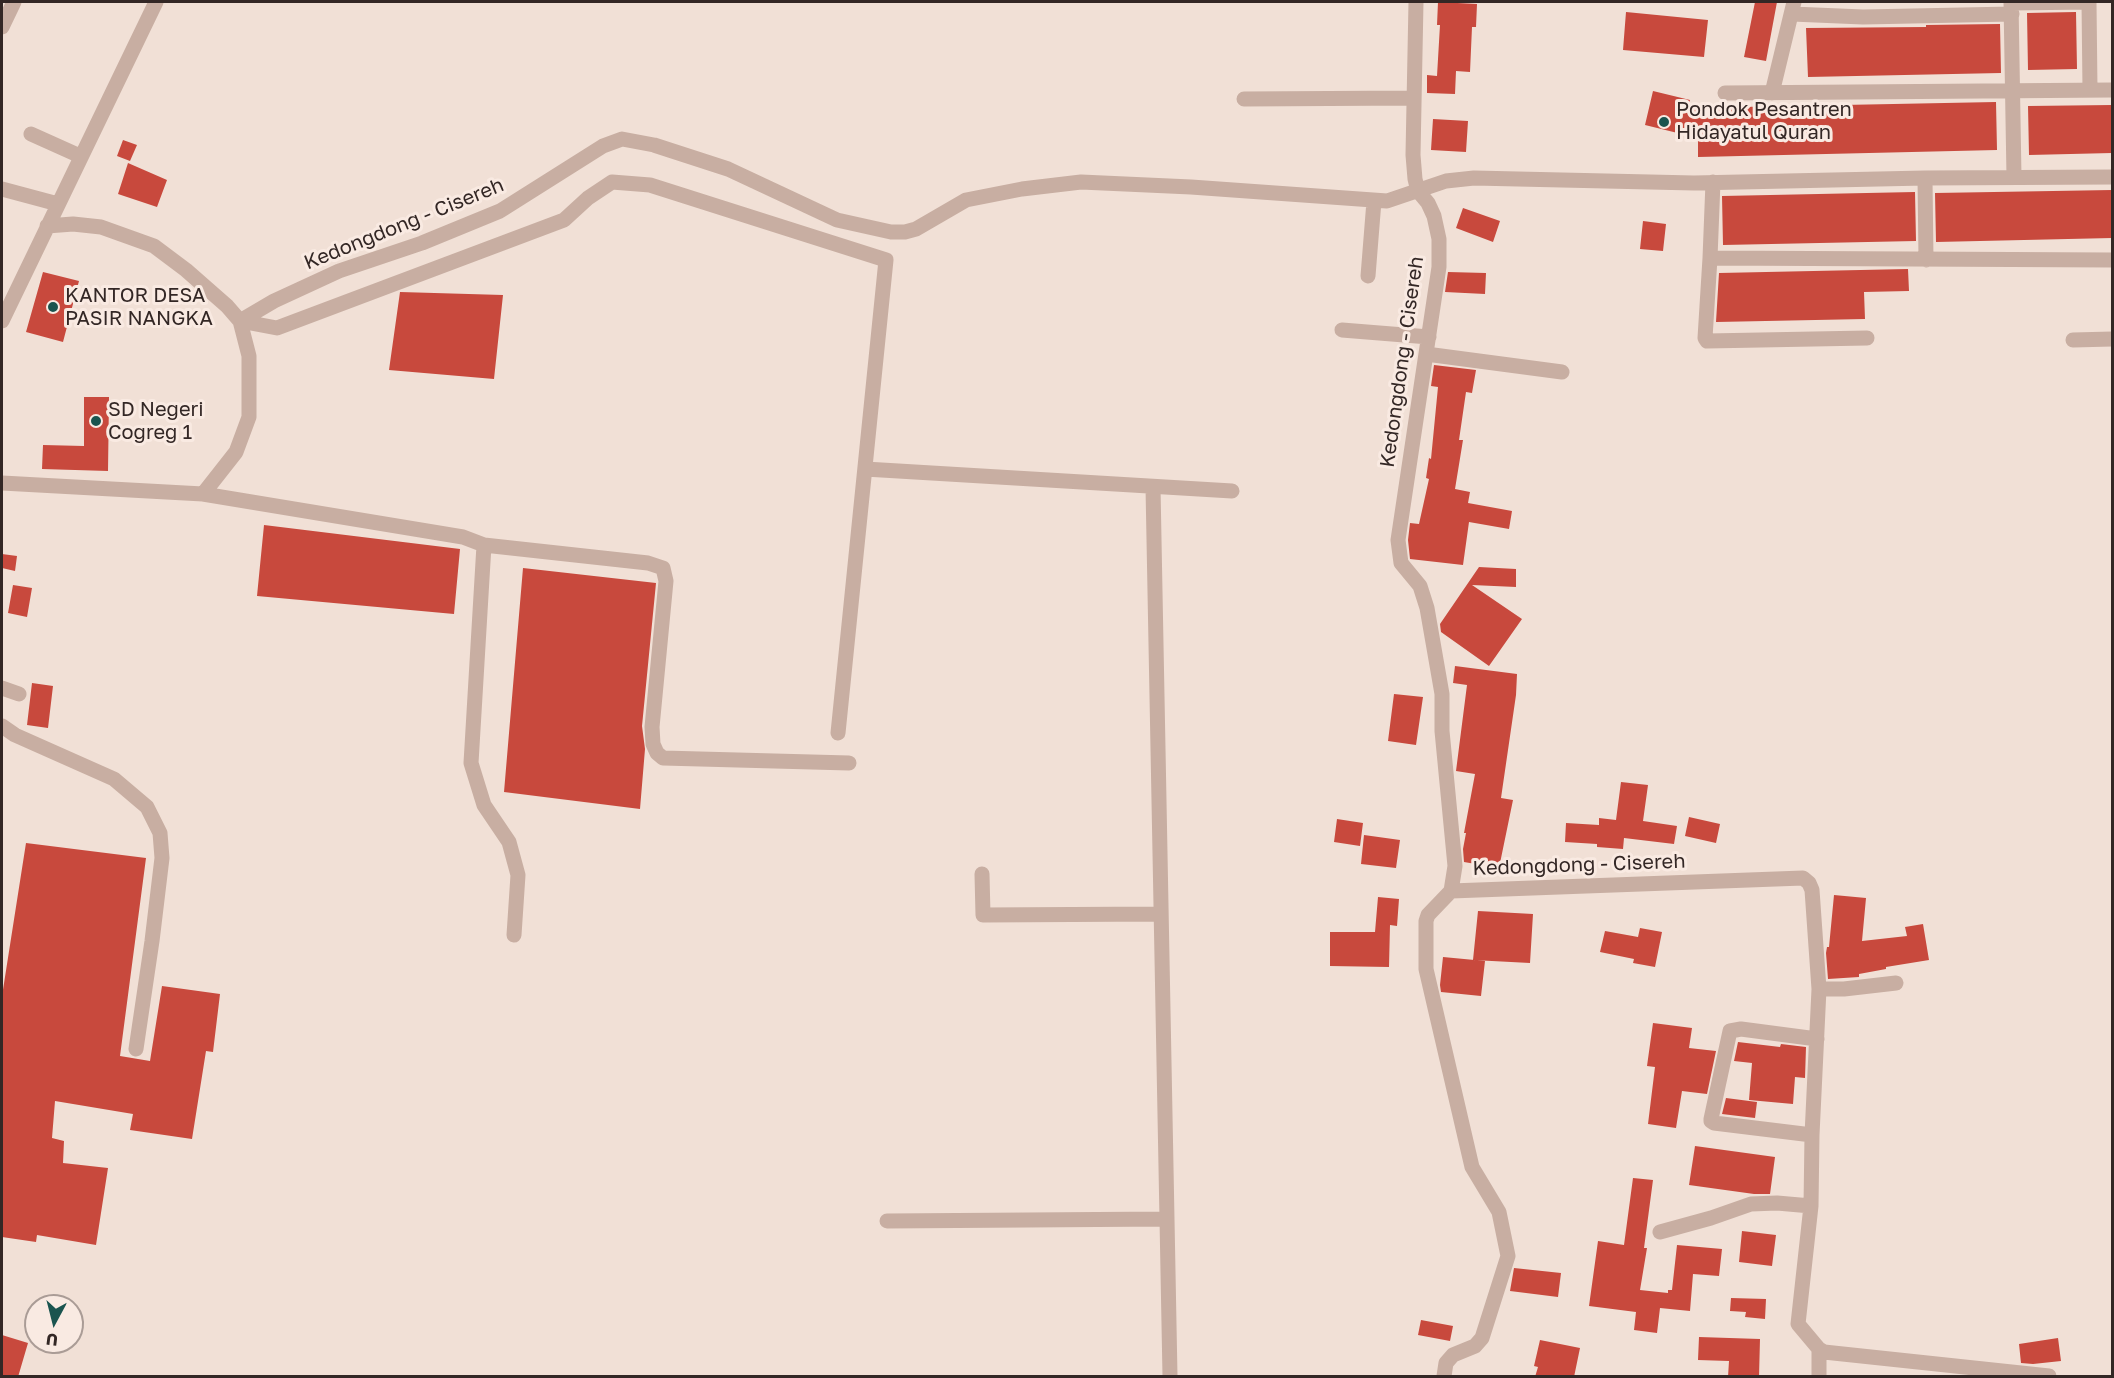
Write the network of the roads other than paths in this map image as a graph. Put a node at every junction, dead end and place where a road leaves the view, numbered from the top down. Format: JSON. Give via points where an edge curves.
{"nodes":[{"id":1,"x":14,"y":2,"type":"edge"},
{"id":2,"x":156,"y":2,"type":"edge"},
{"id":3,"x":1416,"y":2,"type":"edge"},
{"id":4,"x":1866,"y":2,"type":"edge"},
{"id":5,"x":2090,"y":2,"type":"edge"},
{"id":6,"x":2012,"y":6,"type":"edge"},
{"id":7,"x":1793,"y":8,"type":"edge"},
{"id":8,"x":1941,"y":9,"type":"edge"},
{"id":9,"x":1863,"y":17,"type":"junction"},
{"id":10,"x":2,"y":27,"type":"edge"},
{"id":11,"x":2090,"y":90,"type":"junction"},
{"id":12,"x":2112,"y":90,"type":"edge"},
{"id":13,"x":2013,"y":91,"type":"junction"},
{"id":14,"x":1725,"y":93,"type":"dead end"},
{"id":15,"x":1772,"y":93,"type":"junction"},
{"id":16,"x":1414,"y":98,"type":"junction"},
{"id":17,"x":1244,"y":99,"type":"dead end"},
{"id":18,"x":31,"y":134,"type":"dead end"},
{"id":19,"x":80,"y":156,"type":"junction"},
{"id":20,"x":2014,"y":177,"type":"junction"},
{"id":21,"x":2112,"y":177,"type":"edge"},
{"id":22,"x":1925,"y":178,"type":"junction"},
{"id":23,"x":1713,"y":182,"type":"junction"},
{"id":24,"x":2,"y":189,"type":"edge"},
{"id":25,"x":1418,"y":191,"type":"junction"},
{"id":26,"x":1374,"y":201,"type":"junction"},
{"id":27,"x":58,"y":204,"type":"junction"},
{"id":28,"x":47,"y":226,"type":"junction"},
{"id":29,"x":1710,"y":258,"type":"junction"},
{"id":30,"x":1926,"y":260,"type":"junction"},
{"id":31,"x":2112,"y":260,"type":"edge"},
{"id":32,"x":1368,"y":276,"type":"dead end"},
{"id":33,"x":8,"y":293,"type":"edge"},
{"id":34,"x":2,"y":321,"type":"edge"},
{"id":35,"x":240,"y":321,"type":"junction"},
{"id":36,"x":1342,"y":330,"type":"dead end"},
{"id":37,"x":1429,"y":337,"type":"junction"},
{"id":38,"x":1867,"y":338,"type":"dead end"},
{"id":39,"x":2073,"y":339,"type":"dead end"},
{"id":40,"x":2112,"y":339,"type":"edge"},
{"id":41,"x":1426,"y":354,"type":"junction"},
{"id":42,"x":1562,"y":372,"type":"dead end"},
{"id":43,"x":865,"y":469,"type":"junction"},
{"id":44,"x":2,"y":483,"type":"edge"},
{"id":45,"x":1154,"y":487,"type":"junction"},
{"id":46,"x":1232,"y":491,"type":"dead end"},
{"id":47,"x":203,"y":494,"type":"junction"},
{"id":48,"x":484,"y":545,"type":"junction"},
{"id":49,"x":2,"y":688,"type":"edge"},
{"id":50,"x":19,"y":693,"type":"dead end"},
{"id":51,"x":2,"y":726,"type":"edge"},
{"id":52,"x":838,"y":733,"type":"dead end"},
{"id":53,"x":849,"y":763,"type":"dead end"},
{"id":54,"x":982,"y":874,"type":"dead end"},
{"id":55,"x":1451,"y":891,"type":"junction"},
{"id":56,"x":1161,"y":914,"type":"junction"},
{"id":57,"x":514,"y":935,"type":"dead end"},
{"id":58,"x":1896,"y":982,"type":"dead end"},
{"id":59,"x":1819,"y":989,"type":"junction"},
{"id":60,"x":1817,"y":1039,"type":"junction"},
{"id":61,"x":136,"y":1049,"type":"dead end"},
{"id":62,"x":1812,"y":1135,"type":"junction"},
{"id":63,"x":1811,"y":1206,"type":"junction"},
{"id":64,"x":1167,"y":1219,"type":"junction"},
{"id":65,"x":887,"y":1221,"type":"dead end"},
{"id":66,"x":1660,"y":1232,"type":"dead end"},
{"id":67,"x":1819,"y":1349,"type":"junction"},
{"id":68,"x":1170,"y":1377,"type":"edge"},
{"id":69,"x":1444,"y":1377,"type":"edge"},
{"id":70,"x":1819,"y":1377,"type":"edge"},
{"id":71,"x":2049,"y":1377,"type":"edge"}],
"edges":[{"from":1,"to":10,"type":"street"},
{"from":2,"to":19,"type":"street"},
{"from":3,"to":16,"type":"street"},
{"from":4,"to":9,"type":"street"},
{"from":5,"to":6,"type":"street"},
{"from":5,"to":11,"type":"street"},
{"from":6,"to":8,"type":"street"},
{"from":6,"to":13,"type":"street"},
{"from":7,"to":9,"type":"street"},
{"from":7,"to":15,"type":"street"},
{"from":8,"to":9,"type":"street"},
{"from":11,"to":12,"type":"street"},
{"from":11,"to":13,"type":"street"},
{"from":13,"to":15,"type":"street"},
{"from":13,"to":20,"type":"street"},
{"from":14,"to":15,"type":"street"},
{"from":16,"to":17,"type":"street"},
{"from":16,"to":25,"type":"street","via":[[1413,155]]},
{"from":18,"to":19,"type":"street"},
{"from":19,"to":27,"type":"street"},
{"from":20,"to":21,"type":"street"},
{"from":20,"to":22,"type":"street"},
{"from":22,"to":23,"type":"street"},
{"from":22,"to":30,"type":"street"},
{"from":23,"to":25,"type":"street","via":[[1474,178],[1446,181]]},
{"from":23,"to":29,"type":"street"},
{"from":24,"to":27,"type":"street"},
{"from":25,"to":26,"type":"street","name":"Kedongdong - Cisereh","via":[[1388,201]]},
{"from":25,"to":37,"type":"street","name":"Kedongdong - Cisereh","via":[[1434,216],[1439,239]]},
{"from":26,"to":32,"type":"street"},
{"from":26,"to":35,"type":"street","name":"Kedongdong - Cisereh","via":[[1081,182],[966,200],[916,229],[891,232],[837,220],[728,170],[654,145],[622,139],[603,146],[500,211],[339,271]]},
{"from":27,"to":28,"type":"street"},
{"from":28,"to":33,"type":"street"},
{"from":28,"to":35,"type":"street","via":[[101,227],[154,246]]},
{"from":29,"to":30,"type":"street"},
{"from":29,"to":38,"type":"street","via":[[1707,341]]},
{"from":30,"to":31,"type":"street"},
{"from":33,"to":34,"type":"street"},
{"from":35,"to":43,"type":"street","via":[[277,328],[564,220],[612,182],[650,185],[886,260]]},
{"from":35,"to":47,"type":"street","via":[[249,356],[249,417],[236,452]]},
{"from":36,"to":37,"type":"street"},
{"from":37,"to":41,"type":"street","name":"Kedongdong - Cisereh"},
{"from":39,"to":40,"type":"street"},
{"from":41,"to":42,"type":"street"},
{"from":41,"to":55,"type":"street","name":"Kedongdong - Cisereh","via":[[1398,548],[1401,562],[1420,586],[1427,608],[1442,694],[1455,866]]},
{"from":43,"to":45,"type":"street"},
{"from":43,"to":52,"type":"street"},
{"from":44,"to":47,"type":"street"},
{"from":45,"to":46,"type":"street"},
{"from":45,"to":56,"type":"street"},
{"from":47,"to":48,"type":"street","via":[[463,537]]},
{"from":48,"to":53,"type":"street","via":[[648,562],[663,568],[666,581],[652,727],[653,744],[663,758]]},
{"from":48,"to":57,"type":"street","via":[[471,762],[484,805],[509,842],[518,875]]},
{"from":49,"to":50,"type":"street"},
{"from":51,"to":61,"type":"street","via":[[114,779],[147,807],[160,833],[162,858]]},
{"from":54,"to":56,"type":"street","via":[[983,915]]},
{"from":55,"to":59,"type":"street","name":"Kedongdong - Cisereh","via":[[1803,878],[1812,890]]},
{"from":55,"to":69,"type":"street","via":[[1426,921],[1426,969],[1472,1167],[1499,1212],[1508,1256],[1482,1338],[1475,1346],[1453,1355],[1446,1363]]},
{"from":56,"to":64,"type":"street"},
{"from":58,"to":59,"type":"street"},
{"from":59,"to":60,"type":"street","name":"Kedongdong - Cisereh"},
{"from":60,"to":62,"type":"street","name":"Kedongdong - Cisereh"},
{"from":60,"to":62,"type":"street","via":[[1730,1031],[1711,1119],[1714,1123]]},
{"from":62,"to":63,"type":"street","name":"Kedongdong - Cisereh"},
{"from":63,"to":66,"type":"street","via":[[1751,1204]]},
{"from":63,"to":67,"type":"street","name":"Kedongdong - Cisereh","via":[[1798,1324]]},
{"from":64,"to":65,"type":"street"},
{"from":64,"to":68,"type":"street"},
{"from":67,"to":70,"type":"street"},
{"from":67,"to":71,"type":"street"}]}
